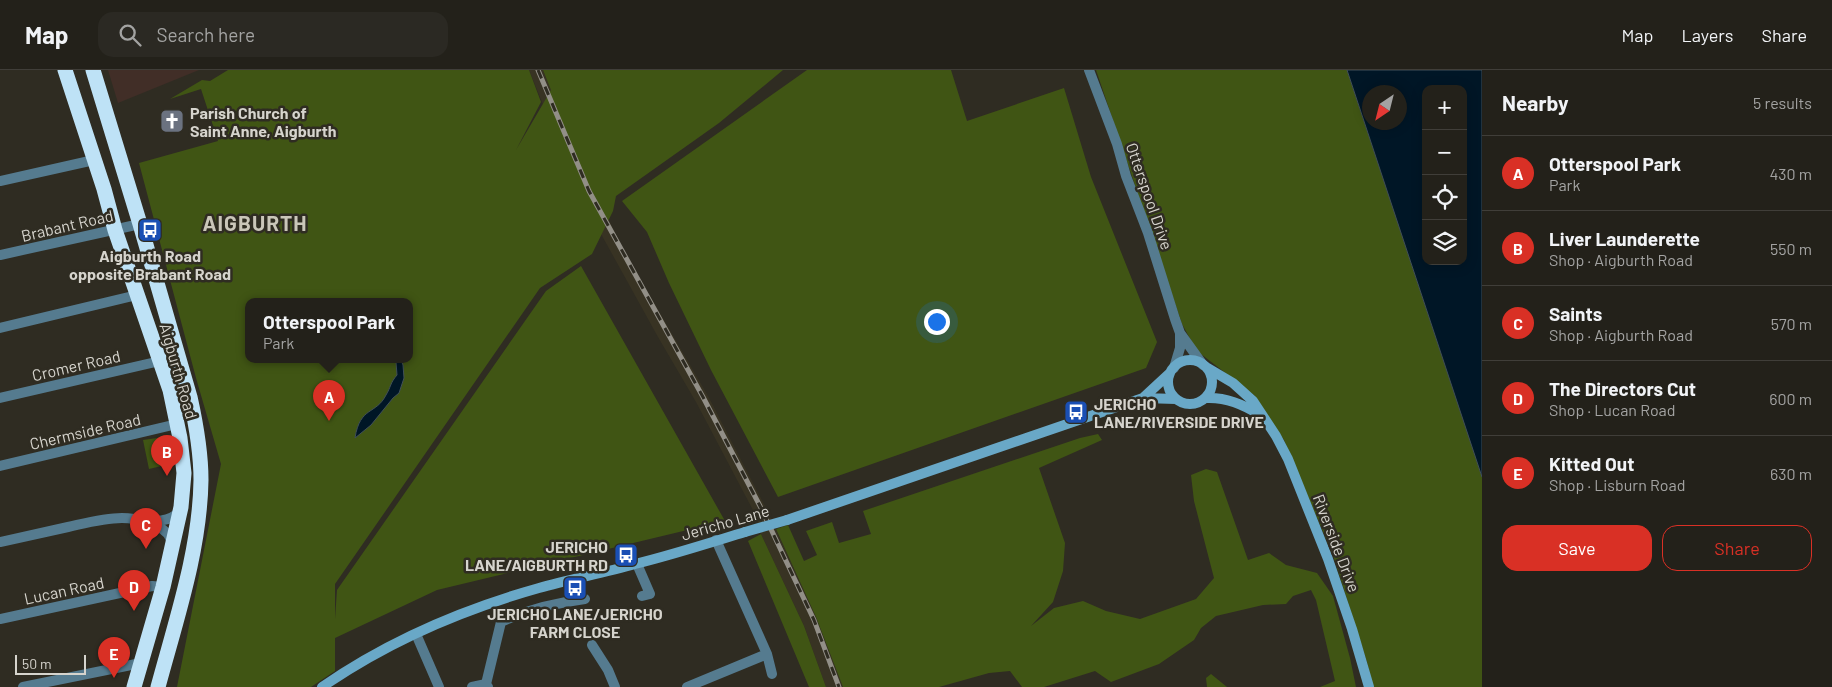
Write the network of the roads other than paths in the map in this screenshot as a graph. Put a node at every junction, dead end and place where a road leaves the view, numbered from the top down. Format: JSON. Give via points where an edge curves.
{"nodes":[{"id":1,"x":65,"y":70,"type":"edge"},
{"id":2,"x":93,"y":70,"type":"edge"},
{"id":3,"x":1089,"y":70,"type":"edge"},
{"id":4,"x":94,"y":160,"type":"junction"},
{"id":5,"x":0,"y":181,"type":"edge"},
{"id":6,"x":140,"y":224,"type":"junction"},
{"id":7,"x":115,"y":230,"type":"junction"},
{"id":8,"x":0,"y":255,"type":"edge"},
{"id":9,"x":137,"y":295,"type":"junction"},
{"id":10,"x":0,"y":328,"type":"edge"},
{"id":11,"x":1180,"y":333,"type":"junction"},
{"id":12,"x":160,"y":361,"type":"junction"},
{"id":13,"x":1205,"y":366,"type":"junction"},
{"id":14,"x":1172,"y":370,"type":"junction"},
{"id":15,"x":0,"y":398,"type":"edge"},
{"id":16,"x":1143,"y":398,"type":"junction"},
{"id":17,"x":1206,"y":398,"type":"junction"},
{"id":18,"x":1176,"y":399,"type":"junction"},
{"id":19,"x":1262,"y":417,"type":"junction"},
{"id":20,"x":177,"y":424,"type":"junction"},
{"id":21,"x":0,"y":466,"type":"edge"},
{"id":22,"x":181,"y":506,"type":"junction"},
{"id":23,"x":154,"y":521,"type":"junction"},
{"id":24,"x":716,"y":540,"type":"junction"},
{"id":25,"x":0,"y":542,"type":"edge"},
{"id":26,"x":174,"y":545,"type":"junction"},
{"id":27,"x":637,"y":564,"type":"junction"},
{"id":28,"x":163,"y":587,"type":"junction"},
{"id":29,"x":650,"y":594,"type":"dead end"},
{"id":30,"x":585,"y":599,"type":"dead end"},
{"id":31,"x":0,"y":619,"type":"edge"},
{"id":32,"x":416,"y":634,"type":"junction"},
{"id":33,"x":592,"y":645,"type":"dead end"},
{"id":34,"x":767,"y":654,"type":"junction"},
{"id":35,"x":141,"y":663,"type":"junction"},
{"id":36,"x":772,"y":674,"type":"dead end"},
{"id":37,"x":487,"y":685,"type":"edge"},
{"id":38,"x":23,"y":687,"type":"edge"},
{"id":39,"x":134,"y":687,"type":"edge"},
{"id":40,"x":158,"y":687,"type":"edge"},
{"id":41,"x":322,"y":687,"type":"edge"},
{"id":42,"x":439,"y":687,"type":"edge"},
{"id":43,"x":472,"y":687,"type":"edge"},
{"id":44,"x":615,"y":687,"type":"edge"},
{"id":45,"x":687,"y":687,"type":"edge"},
{"id":46,"x":1369,"y":687,"type":"edge"}],
"edges":[{"from":1,"to":4,"type":"highway","name":"Aigburth Road"},
{"from":2,"to":6,"type":"highway","name":"Aigburth Road"},
{"from":3,"to":11,"type":"street","name":"Otterspool Drive"},
{"from":4,"to":5,"type":"street"},
{"from":4,"to":7,"type":"highway","name":"Aigburth Road"},
{"from":6,"to":7,"type":"street","name":"Brabant Road"},
{"from":6,"to":40,"type":"highway","name":"Aigburth Road","via":[[190,397],[201,480],[194,546]]},
{"from":7,"to":8,"type":"street","name":"Brabant Road"},
{"from":7,"to":9,"type":"highway","name":"Aigburth Road"},
{"from":9,"to":10,"type":"street"},
{"from":9,"to":12,"type":"highway","name":"Aigburth Road"},
{"from":11,"to":13,"type":"street","name":"Otterspool Drive"},
{"from":11,"to":14,"type":"street","name":"Otterspool Drive","via":[[1180,348]]},
{"from":12,"to":15,"type":"street","name":"Cromer Road"},
{"from":12,"to":20,"type":"highway","name":"Aigburth Road"},
{"from":13,"to":14,"type":"street","via":[[1185,361]]},
{"from":13,"to":17,"type":"street","via":[[1212,386]]},
{"from":13,"to":19,"type":"street","name":"Riverside Drive","via":[[1245,392]]},
{"from":14,"to":16,"type":"street","name":"Jericho Lane"},
{"from":14,"to":18,"type":"street","via":[[1169,387]]},
{"from":16,"to":18,"type":"street","name":"Jericho Lane"},
{"from":16,"to":24,"type":"street","name":"Jericho Lane","bridge":true,"via":[[787,520]]},
{"from":17,"to":18,"type":"street","via":[[1193,404]]},
{"from":17,"to":19,"type":"street","name":"Riverside Drive","via":[[1236,403]]},
{"from":19,"to":46,"type":"street","name":"Riverside Drive","via":[[1288,459],[1328,560]]},
{"from":20,"to":21,"type":"street","name":"Chermside Road"},
{"from":20,"to":22,"type":"highway","name":"Aigburth Road","via":[[184,473]]},
{"from":22,"to":23,"type":"street","via":[[174,517]]},
{"from":22,"to":26,"type":"highway","name":"Aigburth Road"},
{"from":23,"to":25,"type":"street","via":[[104,519]]},
{"from":23,"to":26,"type":"street"},
{"from":24,"to":27,"type":"street","name":"Jericho Lane"},
{"from":24,"to":34,"type":"street"},
{"from":26,"to":28,"type":"highway","name":"Aigburth Road"},
{"from":27,"to":29,"type":"street"},
{"from":27,"to":32,"type":"street","name":"Jericho Lane","via":[[539,588],[489,604]]},
{"from":28,"to":31,"type":"street","name":"Lucan Road","via":[[152,586]]},
{"from":28,"to":35,"type":"highway","name":"Aigburth Road"},
{"from":30,"to":37,"type":"street","via":[[525,611],[501,622]]},
{"from":32,"to":41,"type":"street","name":"Jericho Lane","via":[[353,666]]},
{"from":32,"to":42,"type":"street"},
{"from":33,"to":44,"type":"street"},
{"from":34,"to":36,"type":"street"},
{"from":34,"to":45,"type":"street"},
{"from":35,"to":38,"type":"street"},
{"from":35,"to":39,"type":"highway","name":"Aigburth Road"},
{"from":37,"to":43,"type":"street"}]}
